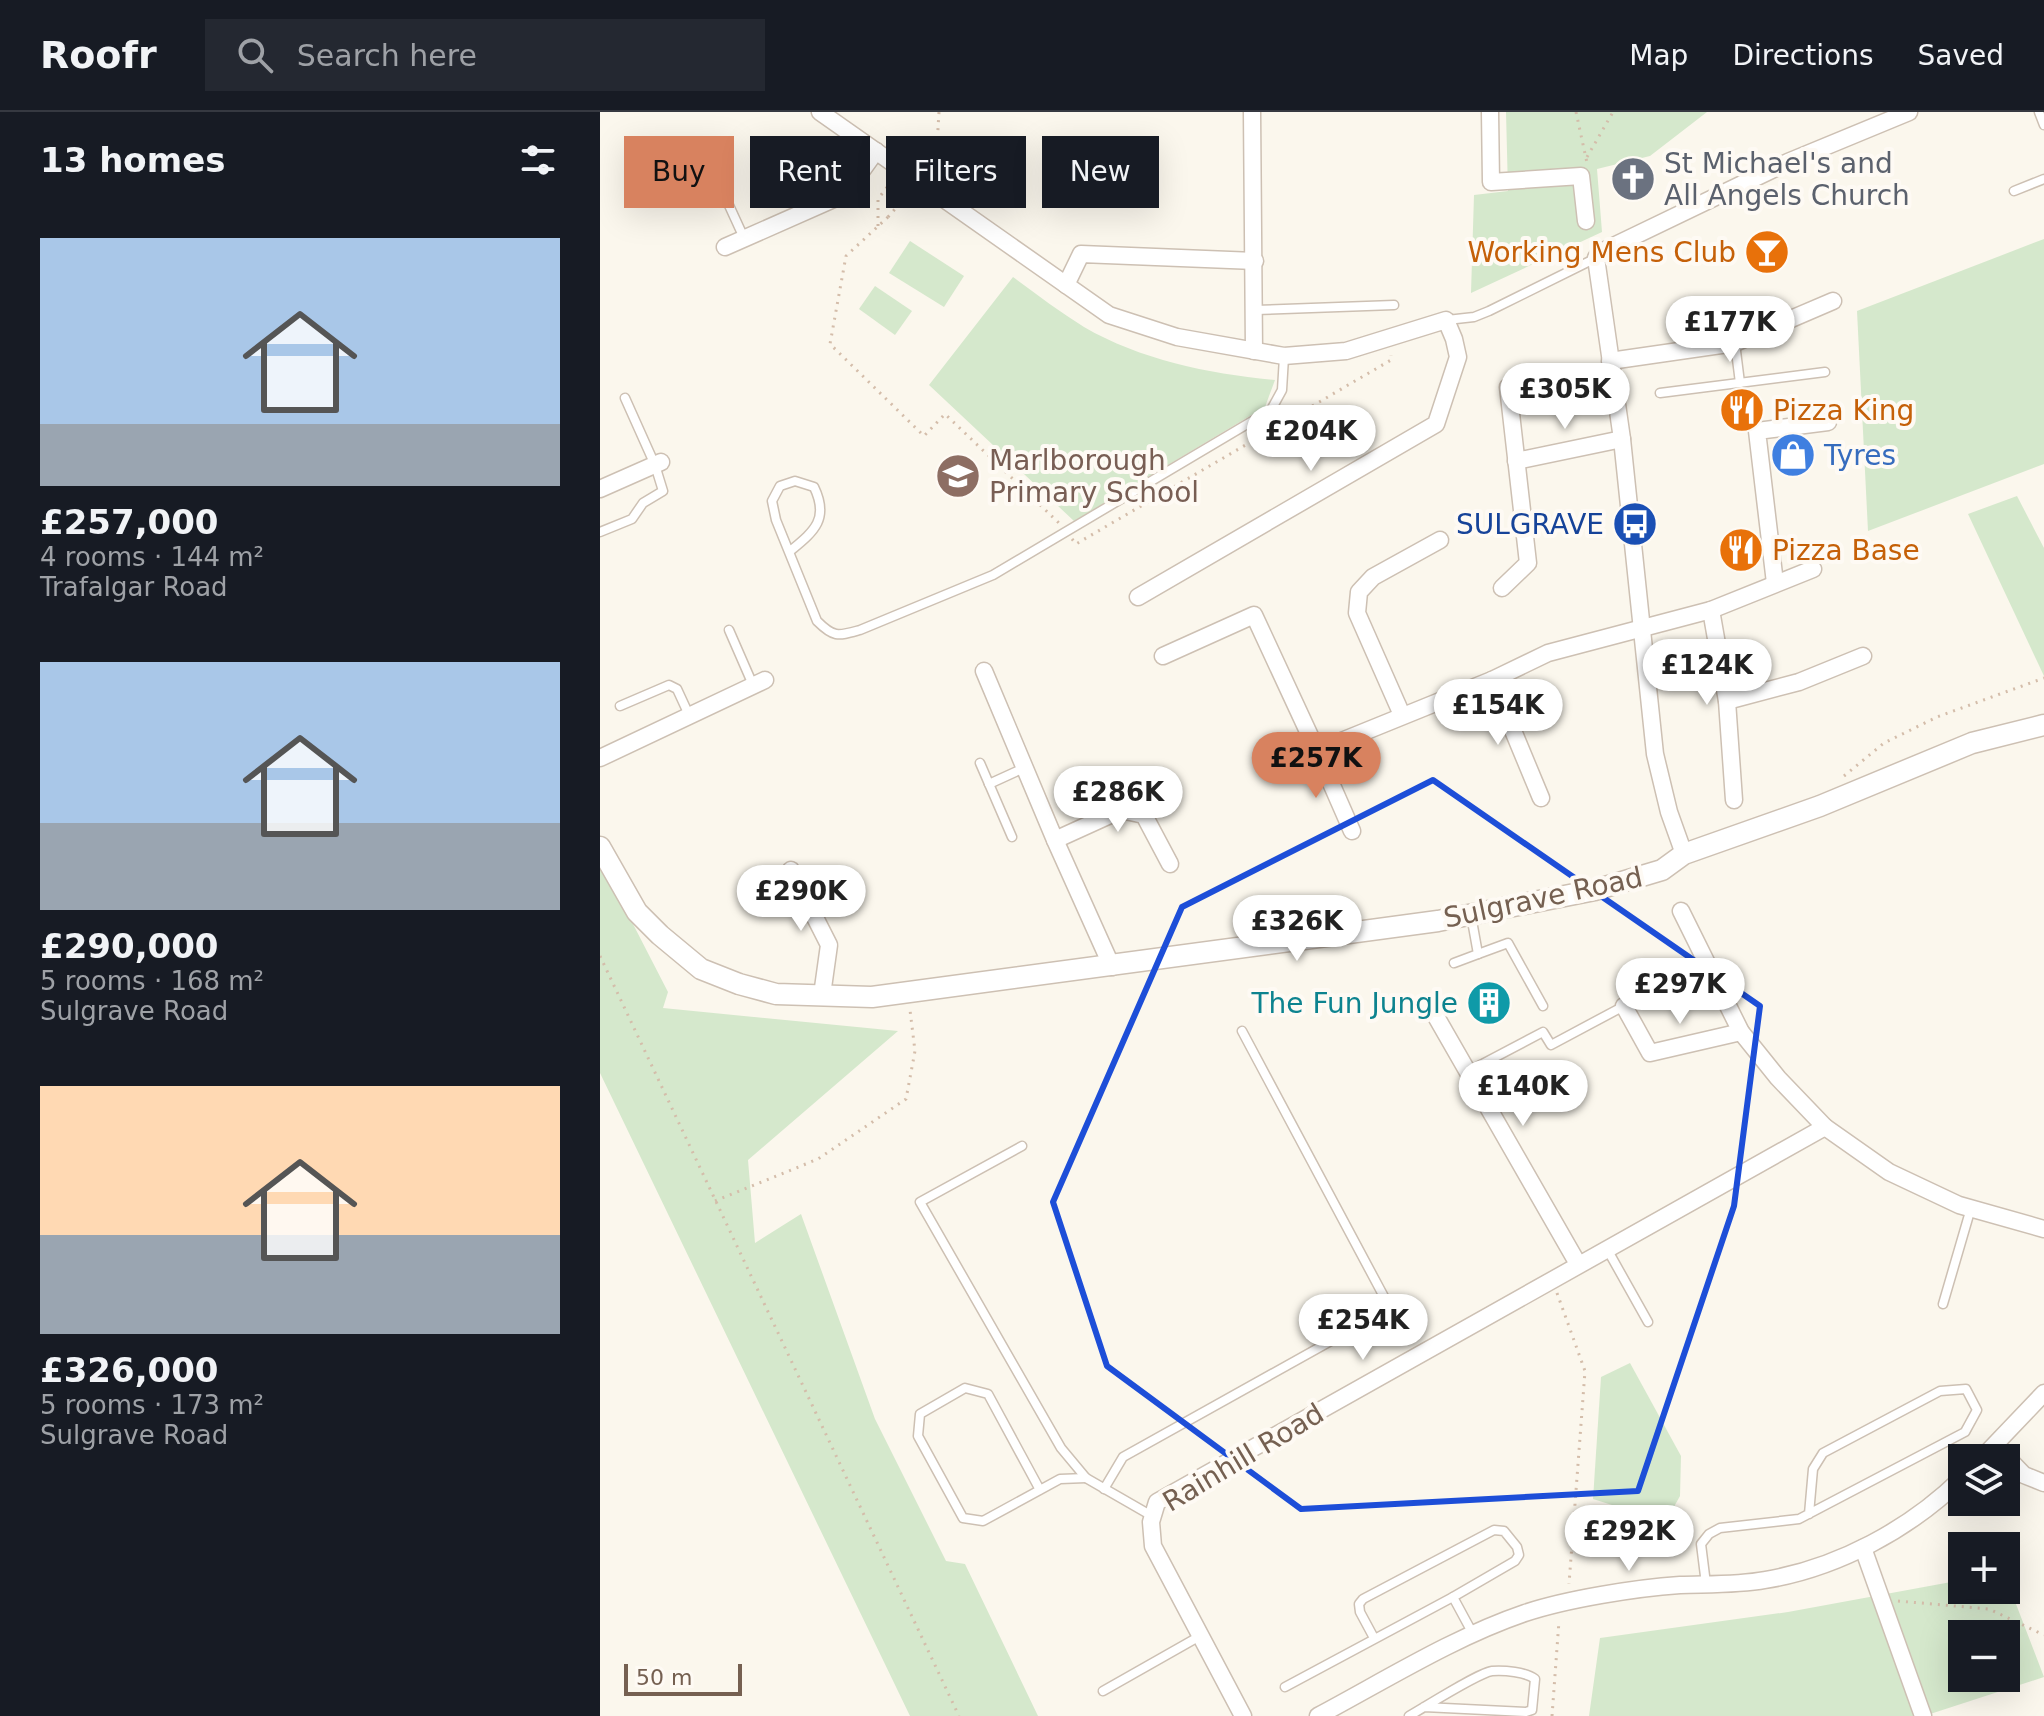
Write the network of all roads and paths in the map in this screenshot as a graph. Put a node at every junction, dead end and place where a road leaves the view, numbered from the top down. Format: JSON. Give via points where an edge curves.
{"nodes":[{"id":1,"x":820,"y":112,"type":"edge"},
{"id":2,"x":939,"y":112,"type":"edge"},
{"id":3,"x":1252,"y":112,"type":"edge"},
{"id":4,"x":1490,"y":112,"type":"edge"},
{"id":5,"x":1613,"y":112,"type":"edge"},
{"id":6,"x":1909,"y":112,"type":"edge"},
{"id":7,"x":2039,"y":112,"type":"edge"},
{"id":8,"x":2044,"y":125,"type":"edge"},
{"id":9,"x":876,"y":151,"type":"junction"},
{"id":10,"x":1587,"y":157,"type":"dead end"},
{"id":11,"x":886,"y":158,"type":"edge"},
{"id":12,"x":2044,"y":179,"type":"edge"},
{"id":13,"x":886,"y":189,"type":"edge"},
{"id":14,"x":2014,"y":191,"type":"dead end"},
{"id":15,"x":730,"y":208,"type":"edge"},
{"id":16,"x":956,"y":208,"type":"edge"},
{"id":17,"x":1586,"y":221,"type":"dead end"},
{"id":18,"x":878,"y":226,"type":"junction"},
{"id":19,"x":744,"y":238,"type":"junction"},
{"id":20,"x":725,"y":247,"type":"dead end"},
{"id":21,"x":1596,"y":258,"type":"junction"},
{"id":22,"x":1255,"y":261,"type":"junction"},
{"id":23,"x":1066,"y":285,"type":"junction"},
{"id":24,"x":1833,"y":301,"type":"dead end"},
{"id":25,"x":1394,"y":305,"type":"dead end"},
{"id":26,"x":1255,"y":310,"type":"junction"},
{"id":27,"x":1446,"y":320,"type":"junction"},
{"id":28,"x":1394,"y":338,"type":"junction"},
{"id":29,"x":1735,"y":343,"type":"junction"},
{"id":30,"x":1254,"y":351,"type":"junction"},
{"id":31,"x":1284,"y":356,"type":"junction"},
{"id":32,"x":1610,"y":361,"type":"junction"},
{"id":33,"x":1825,"y":372,"type":"dead end"},
{"id":34,"x":1740,"y":383,"type":"junction"},
{"id":35,"x":1508,"y":387,"type":"dead end"},
{"id":36,"x":1660,"y":393,"type":"dead end"},
{"id":37,"x":625,"y":398,"type":"dead end"},
{"id":38,"x":1828,"y":422,"type":"dead end"},
{"id":39,"x":1622,"y":439,"type":"junction"},
{"id":40,"x":1516,"y":461,"type":"junction"},
{"id":41,"x":658,"y":464,"type":"junction"},
{"id":42,"x":600,"y":489,"type":"edge"},
{"id":43,"x":1067,"y":531,"type":"junction"},
{"id":44,"x":600,"y":532,"type":"edge"},
{"id":45,"x":1440,"y":540,"type":"dead end"},
{"id":46,"x":789,"y":552,"type":"junction"},
{"id":47,"x":1813,"y":569,"type":"dead end"},
{"id":48,"x":1775,"y":583,"type":"junction"},
{"id":49,"x":1502,"y":588,"type":"dead end"},
{"id":50,"x":1138,"y":597,"type":"dead end"},
{"id":51,"x":1711,"y":610,"type":"junction"},
{"id":52,"x":1642,"y":628,"type":"junction"},
{"id":53,"x":729,"y":630,"type":"dead end"},
{"id":54,"x":1163,"y":656,"type":"dead end"},
{"id":55,"x":1863,"y":656,"type":"dead end"},
{"id":56,"x":984,"y":671,"type":"dead end"},
{"id":57,"x":2044,"y":678,"type":"edge"},
{"id":58,"x":1492,"y":680,"type":"junction"},
{"id":59,"x":759,"y":683,"type":"joint"},
{"id":60,"x":1727,"y":701,"type":"junction"},
{"id":61,"x":620,"y":706,"type":"dead end"},
{"id":62,"x":1402,"y":715,"type":"junction"},
{"id":63,"x":690,"y":716,"type":"junction"},
{"id":64,"x":2044,"y":725,"type":"edge"},
{"id":65,"x":1317,"y":751,"type":"junction"},
{"id":66,"x":600,"y":758,"type":"edge"},
{"id":67,"x":980,"y":763,"type":"dead end"},
{"id":68,"x":1025,"y":768,"type":"junction"},
{"id":69,"x":1843,"y":777,"type":"dead end"},
{"id":70,"x":989,"y":784,"type":"junction"},
{"id":71,"x":1541,"y":798,"type":"dead end"},
{"id":72,"x":1734,"y":800,"type":"dead end"},
{"id":73,"x":1352,"y":831,"type":"dead end"},
{"id":74,"x":1012,"y":837,"type":"dead end"},
{"id":75,"x":1055,"y":840,"type":"junction"},
{"id":76,"x":600,"y":847,"type":"edge"},
{"id":77,"x":1684,"y":854,"type":"junction"},
{"id":78,"x":1170,"y":864,"type":"dead end"},
{"id":79,"x":791,"y":870,"type":"dead end"},
{"id":80,"x":1681,"y":911,"type":"dead end"},
{"id":81,"x":1471,"y":914,"type":"junction"},
{"id":82,"x":1478,"y":954,"type":"junction"},
{"id":83,"x":600,"y":956,"type":"edge"},
{"id":84,"x":1454,"y":963,"type":"dead end"},
{"id":85,"x":1112,"y":967,"type":"junction"},
{"id":86,"x":908,"y":992,"type":"junction"},
{"id":87,"x":822,"y":995,"type":"junction"},
{"id":88,"x":1543,"y":1006,"type":"dead end"},
{"id":89,"x":1624,"y":1006,"type":"joint"},
{"id":90,"x":1434,"y":1013,"type":"dead end"},
{"id":91,"x":1242,"y":1031,"type":"dead end"},
{"id":92,"x":1741,"y":1032,"type":"junction"},
{"id":93,"x":1467,"y":1072,"type":"junction"},
{"id":94,"x":1825,"y":1127,"type":"junction"},
{"id":95,"x":1022,"y":1146,"type":"dead end"},
{"id":96,"x":715,"y":1201,"type":"junction"},
{"id":97,"x":1971,"y":1208,"type":"junction"},
{"id":98,"x":2044,"y":1229,"type":"edge"},
{"id":99,"x":1607,"y":1248,"type":"junction"},
{"id":100,"x":1578,"y":1264,"type":"junction"},
{"id":101,"x":1552,"y":1278,"type":"junction"},
{"id":102,"x":1943,"y":1304,"type":"dead end"},
{"id":103,"x":1648,"y":1322,"type":"dead end"},
{"id":104,"x":2044,"y":1393,"type":"edge"},
{"id":105,"x":1996,"y":1444,"type":"edge"},
{"id":106,"x":2020,"y":1471,"type":"edge"},
{"id":107,"x":1086,"y":1478,"type":"junction"},
{"id":108,"x":2044,"y":1483,"type":"edge"},
{"id":109,"x":1104,"y":1489,"type":"junction"},
{"id":110,"x":1040,"y":1490,"type":"junction"},
{"id":111,"x":1948,"y":1491,"type":"edge"},
{"id":112,"x":1809,"y":1514,"type":"junction"},
{"id":113,"x":1153,"y":1516,"type":"junction"},
{"id":114,"x":1863,"y":1548,"type":"junction"},
{"id":115,"x":1706,"y":1584,"type":"junction"},
{"id":116,"x":1453,"y":1597,"type":"junction"},
{"id":117,"x":1882,"y":1600,"type":"junction"},
{"id":118,"x":1569,"y":1602,"type":"junction"},
{"id":119,"x":1200,"y":1635,"type":"junction"},
{"id":120,"x":1473,"y":1635,"type":"junction"},
{"id":121,"x":2044,"y":1635,"type":"edge"},
{"id":122,"x":1374,"y":1638,"type":"junction"},
{"id":123,"x":1285,"y":1687,"type":"dead end"},
{"id":124,"x":1103,"y":1691,"type":"dead end"},
{"id":125,"x":1424,"y":1707,"type":"junction"},
{"id":126,"x":959,"y":1716,"type":"edge"},
{"id":127,"x":1243,"y":1716,"type":"edge"},
{"id":128,"x":1318,"y":1716,"type":"edge"},
{"id":129,"x":1409,"y":1716,"type":"edge"},
{"id":130,"x":1552,"y":1716,"type":"edge"},
{"id":131,"x":1923,"y":1716,"type":"edge"}],
"edges":[{"from":1,"to":9,"type":"street"},
{"from":2,"to":18,"type":"path","bridge":true,"via":[[936,162]]},
{"from":3,"to":22,"type":"street"},
{"from":4,"to":17,"type":"street","via":[[1491,182],[1581,176]]},
{"from":5,"to":10,"type":"path"},
{"from":6,"to":21,"type":"street","via":[[1788,162]]},
{"from":7,"to":8,"type":"lane"},
{"from":9,"to":11,"type":"street"},
{"from":9,"to":19,"type":"street","via":[[845,194]]},
{"from":12,"to":14,"type":"lane"},
{"from":13,"to":18,"type":"path","via":[[878,199]]},
{"from":15,"to":19,"type":"lane"},
{"from":16,"to":23,"type":"street"},
{"from":18,"to":43,"type":"path","via":[[846,256],[830,344],[924,436],[945,414]]},
{"from":19,"to":20,"type":"street"},
{"from":21,"to":27,"type":"lane","via":[[1489,311]]},
{"from":21,"to":32,"type":"street"},
{"from":22,"to":23,"type":"street","via":[[1081,254]]},
{"from":22,"to":26,"type":"street"},
{"from":23,"to":30,"type":"street","via":[[1109,315],[1177,337]]},
{"from":24,"to":29,"type":"street"},
{"from":25,"to":26,"type":"lane"},
{"from":26,"to":30,"type":"street"},
{"from":27,"to":28,"type":"street"},
{"from":27,"to":50,"type":"street","via":[[1458,357],[1436,424]]},
{"from":28,"to":31,"type":"street","via":[[1346,351]]},
{"from":28,"to":43,"type":"path","via":[[1391,360],[1076,544]]},
{"from":29,"to":32,"type":"street"},
{"from":29,"to":34,"type":"lane"},
{"from":30,"to":31,"type":"street"},
{"from":31,"to":43,"type":"lane","via":[[1282,390],[1271,410]]},
{"from":32,"to":39,"type":"street"},
{"from":33,"to":34,"type":"lane"},
{"from":34,"to":36,"type":"lane"},
{"from":35,"to":40,"type":"street"},
{"from":37,"to":41,"type":"lane"},
{"from":38,"to":48,"type":"street","via":[[1757,431]]},
{"from":39,"to":40,"type":"street"},
{"from":39,"to":52,"type":"street"},
{"from":40,"to":49,"type":"street","via":[[1528,563]]},
{"from":41,"to":42,"type":"street"},
{"from":41,"to":44,"type":"lane","via":[[661,495],[643,503],[632,519]]},
{"from":43,"to":46,"type":"lane","via":[[993,575],[840,636],[817,621]]},
{"from":45,"to":62,"type":"street","via":[[1373,577],[1359,592],[1357,613]]},
{"from":46,"to":46,"type":"lane","via":[[772,501],[780,486],[795,481],[814,487],[822,503],[819,523]]},
{"from":47,"to":48,"type":"street"},
{"from":48,"to":51,"type":"street"},
{"from":51,"to":52,"type":"street"},
{"from":51,"to":60,"type":"street"},
{"from":52,"to":58,"type":"street","via":[[1548,653]]},
{"from":52,"to":77,"type":"street","via":[[1655,754]]},
{"from":53,"to":59,"type":"lane"},
{"from":54,"to":65,"type":"street","via":[[1254,615]]},
{"from":55,"to":60,"type":"street","via":[[1799,682]]},
{"from":56,"to":68,"type":"street"},
{"from":57,"to":69,"type":"path","via":[[1937,717],[1884,743]]},
{"from":58,"to":62,"type":"street"},
{"from":58,"to":71,"type":"street"},
{"from":59,"to":63,"type":"street"},
{"from":60,"to":72,"type":"street"},
{"from":61,"to":63,"type":"lane","via":[[669,685],[677,689]]},
{"from":62,"to":65,"type":"street"},
{"from":63,"to":66,"type":"street"},
{"from":64,"to":77,"type":"street","name":"Sulgrave Road","via":[[1972,743],[1820,806]]},
{"from":65,"to":73,"type":"street"},
{"from":67,"to":70,"type":"lane"},
{"from":68,"to":70,"type":"lane"},
{"from":68,"to":75,"type":"street"},
{"from":70,"to":74,"type":"lane"},
{"from":75,"to":78,"type":"street","via":[[1121,810],[1132,812],[1144,815]]},
{"from":75,"to":85,"type":"street"},
{"from":76,"to":87,"type":"street","name":"Sulgrave Road","via":[[637,912],[701,969],[776,994]]},
{"from":77,"to":81,"type":"street","name":"Sulgrave Road","via":[[1662,870],[1595,890]]},
{"from":79,"to":87,"type":"street","via":[[829,945]]},
{"from":80,"to":92,"type":"street"},
{"from":81,"to":82,"type":"lane"},
{"from":81,"to":85,"type":"street","name":"Sulgrave Road"},
{"from":82,"to":84,"type":"lane"},
{"from":82,"to":88,"type":"lane","via":[[1508,943]]},
{"from":83,"to":96,"type":"path"},
{"from":85,"to":86,"type":"street","name":"Sulgrave Road"},
{"from":86,"to":87,"type":"street","name":"Sulgrave Road"},
{"from":86,"to":96,"type":"path","via":[[915,1051],[906,1099],[818,1159]]},
{"from":89,"to":92,"type":"street","via":[[1650,1053]]},
{"from":89,"to":93,"type":"lane","via":[[1551,1045],[1543,1032]]},
{"from":90,"to":93,"type":"street"},
{"from":91,"to":109,"type":"lane","via":[[1390,1308],[1123,1457]]},
{"from":92,"to":94,"type":"street"},
{"from":93,"to":100,"type":"street"},
{"from":94,"to":97,"type":"street","via":[[1889,1172]]},
{"from":94,"to":99,"type":"street","name":"Rainhill Road"},
{"from":95,"to":107,"type":"lane","via":[[920,1202],[1061,1448]]},
{"from":96,"to":126,"type":"path"},
{"from":97,"to":98,"type":"street"},
{"from":97,"to":102,"type":"lane"},
{"from":99,"to":100,"type":"street","name":"Rainhill Road"},
{"from":99,"to":103,"type":"lane"},
{"from":100,"to":101,"type":"street","name":"Rainhill Road"},
{"from":101,"to":113,"type":"street","name":"Rainhill Road","via":[[1157,1502]]},
{"from":101,"to":118,"type":"path","via":[[1585,1371]]},
{"from":104,"to":105,"type":"street"},
{"from":106,"to":108,"type":"street"},
{"from":107,"to":109,"type":"lane"},
{"from":107,"to":110,"type":"lane","via":[[1060,1479]]},
{"from":109,"to":113,"type":"lane"},
{"from":110,"to":110,"type":"lane","via":[[983,1521],[963,1518],[918,1436],[920,1414],[965,1388],[988,1394]]},
{"from":111,"to":114,"type":"street","via":[[1905,1525]]},
{"from":112,"to":112,"type":"lane","via":[[1965,1432],[1977,1410],[1966,1389],[1940,1391],[1823,1453],[1813,1469]]},
{"from":112,"to":115,"type":"lane","via":[[1709,1534],[1701,1544]]},
{"from":113,"to":119,"type":"street","name":"Rainhill Road","via":[[1153,1546]]},
{"from":114,"to":115,"type":"street","via":[[1765,1580]]},
{"from":114,"to":117,"type":"street"},
{"from":115,"to":118,"type":"street"},
{"from":116,"to":120,"type":"lane"},
{"from":116,"to":122,"type":"lane"},
{"from":116,"to":122,"type":"lane","via":[[1515,1561],[1519,1555],[1510,1536],[1494,1530],[1363,1599],[1360,1612]]},
{"from":117,"to":121,"type":"path","via":[[1989,1609]]},
{"from":117,"to":131,"type":"street"},
{"from":118,"to":120,"type":"street"},
{"from":118,"to":130,"type":"path","via":[[1559,1617]]},
{"from":119,"to":124,"type":"lane"},
{"from":119,"to":127,"type":"street","name":"Rainhill Road"},
{"from":120,"to":128,"type":"street"},
{"from":122,"to":123,"type":"lane"},
{"from":125,"to":125,"type":"lane","via":[[1491,1671],[1535,1679],[1532,1710],[1526,1712]]},
{"from":125,"to":129,"type":"lane"}]}
